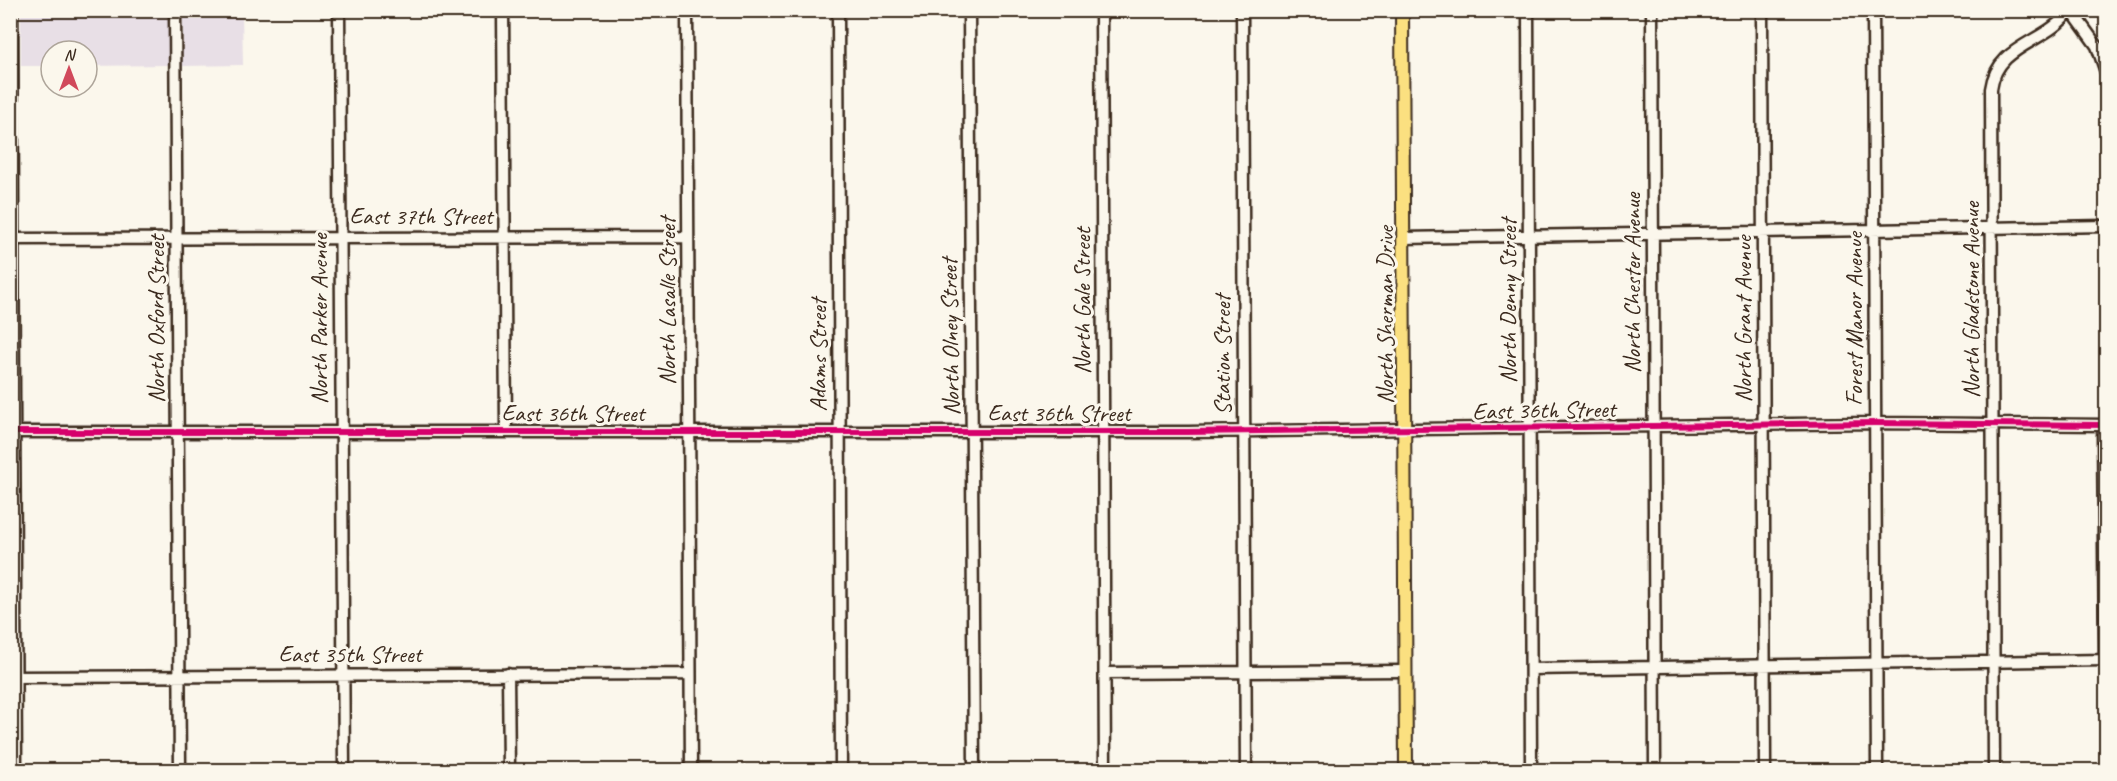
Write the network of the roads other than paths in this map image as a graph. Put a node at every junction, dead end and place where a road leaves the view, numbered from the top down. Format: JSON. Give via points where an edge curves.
{"nodes":[{"id":1,"x":12,"y":10,"type":"edge"},
{"id":2,"x":175,"y":10,"type":"edge"},
{"id":3,"x":339,"y":10,"type":"edge"},
{"id":4,"x":503,"y":10,"type":"edge"},
{"id":5,"x":687,"y":10,"type":"edge"},
{"id":6,"x":838,"y":10,"type":"edge"},
{"id":7,"x":969,"y":10,"type":"edge"},
{"id":8,"x":1101,"y":10,"type":"edge"},
{"id":9,"x":1242,"y":10,"type":"edge"},
{"id":10,"x":1402,"y":10,"type":"edge"},
{"id":11,"x":1528,"y":10,"type":"edge"},
{"id":12,"x":1652,"y":10,"type":"edge"},
{"id":13,"x":1762,"y":10,"type":"edge"},
{"id":14,"x":1873,"y":10,"type":"edge"},
{"id":15,"x":2070,"y":10,"type":"edge"},
{"id":16,"x":2106,"y":72,"type":"edge"},
{"id":17,"x":2106,"y":226,"type":"edge"},
{"id":18,"x":1992,"y":227,"type":"junction"},
{"id":19,"x":1875,"y":229,"type":"junction"},
{"id":20,"x":1764,"y":230,"type":"junction"},
{"id":21,"x":1653,"y":233,"type":"junction"},
{"id":22,"x":1529,"y":235,"type":"junction"},
{"id":23,"x":340,"y":237,"type":"junction"},
{"id":24,"x":504,"y":237,"type":"junction"},
{"id":25,"x":687,"y":237,"type":"junction"},
{"id":26,"x":176,"y":238,"type":"junction"},
{"id":27,"x":1403,"y":238,"type":"junction"},
{"id":28,"x":12,"y":239,"type":"edge"},
{"id":29,"x":1875,"y":423,"type":"junction"},
{"id":30,"x":1764,"y":424,"type":"junction"},
{"id":31,"x":2106,"y":425,"type":"edge"},
{"id":32,"x":1653,"y":426,"type":"junction"},
{"id":33,"x":1993,"y":426,"type":"junction"},
{"id":34,"x":1530,"y":429,"type":"junction"},
{"id":35,"x":340,"y":431,"type":"junction"},
{"id":36,"x":506,"y":431,"type":"junction"},
{"id":37,"x":689,"y":431,"type":"junction"},
{"id":38,"x":972,"y":431,"type":"junction"},
{"id":39,"x":1104,"y":431,"type":"junction"},
{"id":40,"x":1243,"y":431,"type":"junction"},
{"id":41,"x":1404,"y":431,"type":"junction"},
{"id":42,"x":12,"y":432,"type":"edge"},
{"id":43,"x":177,"y":432,"type":"junction"},
{"id":44,"x":840,"y":432,"type":"junction"},
{"id":45,"x":2106,"y":660,"type":"edge"},
{"id":46,"x":1994,"y":662,"type":"junction"},
{"id":47,"x":1876,"y":664,"type":"junction"},
{"id":48,"x":1765,"y":667,"type":"junction"},
{"id":49,"x":1654,"y":668,"type":"junction"},
{"id":50,"x":1531,"y":669,"type":"junction"},
{"id":51,"x":1405,"y":671,"type":"junction"},
{"id":52,"x":1245,"y":672,"type":"junction"},
{"id":53,"x":1105,"y":673,"type":"junction"},
{"id":54,"x":508,"y":674,"type":"junction"},
{"id":55,"x":690,"y":674,"type":"junction"},
{"id":56,"x":343,"y":675,"type":"junction"},
{"id":57,"x":180,"y":677,"type":"junction"},
{"id":58,"x":13,"y":678,"type":"edge"},
{"id":59,"x":16,"y":771,"type":"edge"},
{"id":60,"x":180,"y":771,"type":"edge"},
{"id":61,"x":344,"y":771,"type":"edge"},
{"id":62,"x":509,"y":771,"type":"edge"},
{"id":63,"x":691,"y":771,"type":"edge"},
{"id":64,"x":841,"y":771,"type":"edge"},
{"id":65,"x":974,"y":771,"type":"edge"},
{"id":66,"x":1105,"y":771,"type":"edge"},
{"id":67,"x":1246,"y":771,"type":"edge"},
{"id":68,"x":1406,"y":771,"type":"edge"},
{"id":69,"x":1531,"y":771,"type":"edge"},
{"id":70,"x":1655,"y":771,"type":"edge"},
{"id":71,"x":1765,"y":771,"type":"edge"},
{"id":72,"x":1877,"y":771,"type":"edge"},
{"id":73,"x":1994,"y":771,"type":"edge"}],
"edges":[{"from":1,"to":28,"type":"street"},
{"from":2,"to":26,"type":"street","name":"North Oxford Street"},
{"from":3,"to":23,"type":"street","name":"North Parker Avenue"},
{"from":4,"to":24,"type":"street"},
{"from":5,"to":25,"type":"street","name":"North Lasalle Street"},
{"from":6,"to":44,"type":"street","name":"Adams Street"},
{"from":7,"to":38,"type":"street","name":"North Olney Street"},
{"from":8,"to":39,"type":"street","name":"North Gale Street"},
{"from":9,"to":40,"type":"street","name":"Station Street"},
{"from":10,"to":27,"type":"main road","name":"North Sherman Drive"},
{"from":11,"to":22,"type":"street","name":"North Denny Street"},
{"from":12,"to":21,"type":"street","name":"North Chester Avenue"},
{"from":13,"to":20,"type":"street","name":"North Grant Avenue"},
{"from":14,"to":19,"type":"street","name":"Forest Manor Avenue"},
{"from":15,"to":16,"type":"street","via":[[2097,46]]},
{"from":15,"to":18,"type":"street","name":"North Gladstone Avenue","via":[[2051,30],[2010,52],[1994,75]]},
{"from":17,"to":18,"type":"street"},
{"from":18,"to":19,"type":"street"},
{"from":18,"to":33,"type":"street","name":"North Gladstone Avenue"},
{"from":19,"to":20,"type":"street"},
{"from":19,"to":29,"type":"street","name":"Forest Manor Avenue"},
{"from":20,"to":21,"type":"street"},
{"from":20,"to":30,"type":"street","name":"North Grant Avenue"},
{"from":21,"to":22,"type":"street"},
{"from":21,"to":32,"type":"street","name":"North Chester Avenue"},
{"from":22,"to":27,"type":"street"},
{"from":22,"to":34,"type":"street","name":"North Denny Street"},
{"from":23,"to":24,"type":"street","name":"East 37th Street"},
{"from":23,"to":26,"type":"street","name":"East 37th Street"},
{"from":23,"to":35,"type":"street","name":"North Parker Avenue"},
{"from":24,"to":25,"type":"street","name":"East 37th Street"},
{"from":24,"to":36,"type":"street"},
{"from":25,"to":37,"type":"street","name":"North Lasalle Street"},
{"from":26,"to":28,"type":"street","name":"East 37th Street"},
{"from":26,"to":43,"type":"street","name":"North Oxford Street"},
{"from":27,"to":41,"type":"main road","name":"North Sherman Drive"},
{"from":28,"to":42,"type":"street"},
{"from":29,"to":30,"type":"street","name":"East 36th Street"},
{"from":29,"to":33,"type":"street","name":"East 36th Street"},
{"from":29,"to":47,"type":"street","name":"Forest Manor Avenue"},
{"from":30,"to":32,"type":"street","name":"East 36th Street"},
{"from":30,"to":48,"type":"street","name":"North Grant Avenue"},
{"from":31,"to":33,"type":"street","name":"East 36th Street"},
{"from":31,"to":45,"type":"street"},
{"from":32,"to":34,"type":"street","name":"East 36th Street"},
{"from":32,"to":49,"type":"street","name":"North Chester Avenue"},
{"from":33,"to":46,"type":"street","name":"North Gladstone Avenue"},
{"from":34,"to":41,"type":"street","name":"East 36th Street"},
{"from":34,"to":50,"type":"street","name":"North Denny Street"},
{"from":35,"to":36,"type":"street","name":"East 36th Street"},
{"from":35,"to":43,"type":"street","name":"East 36th Street"},
{"from":35,"to":56,"type":"street","name":"North Parker Avenue"},
{"from":36,"to":37,"type":"street","name":"East 36th Street"},
{"from":37,"to":44,"type":"street","name":"East 36th Street"},
{"from":37,"to":55,"type":"street","name":"North Lasalle Street"},
{"from":38,"to":39,"type":"street","name":"East 36th Street"},
{"from":38,"to":44,"type":"street","name":"East 36th Street"},
{"from":38,"to":65,"type":"street","name":"North Olney Street"},
{"from":39,"to":40,"type":"street","name":"East 36th Street"},
{"from":39,"to":53,"type":"street","name":"North Gale Street"},
{"from":40,"to":41,"type":"street","name":"East 36th Street"},
{"from":40,"to":52,"type":"street","name":"Station Street"},
{"from":41,"to":51,"type":"main road","name":"North Sherman Drive"},
{"from":42,"to":43,"type":"street","name":"East 36th Street"},
{"from":42,"to":58,"type":"street"},
{"from":43,"to":57,"type":"street","name":"North Oxford Street"},
{"from":44,"to":64,"type":"street","name":"Adams Street"},
{"from":45,"to":46,"type":"street"},
{"from":46,"to":47,"type":"street"},
{"from":46,"to":73,"type":"street","name":"North Gladstone Avenue"},
{"from":47,"to":48,"type":"street"},
{"from":47,"to":72,"type":"street","name":"Forest Manor Avenue"},
{"from":48,"to":49,"type":"street"},
{"from":48,"to":71,"type":"street","name":"North Grant Avenue"},
{"from":49,"to":50,"type":"street"},
{"from":49,"to":70,"type":"street","name":"North Chester Avenue"},
{"from":50,"to":69,"type":"street","name":"North Denny Street"},
{"from":51,"to":52,"type":"street"},
{"from":51,"to":68,"type":"main road","name":"North Sherman Drive"},
{"from":52,"to":53,"type":"street"},
{"from":52,"to":67,"type":"street","name":"Station Street"},
{"from":53,"to":66,"type":"street","name":"North Gale Street"},
{"from":54,"to":55,"type":"street","name":"East 35th Street"},
{"from":54,"to":56,"type":"street","name":"East 35th Street"},
{"from":54,"to":62,"type":"street"},
{"from":55,"to":63,"type":"street","name":"North Lasalle Street"},
{"from":56,"to":57,"type":"street","name":"East 35th Street"},
{"from":56,"to":61,"type":"street","name":"North Parker Avenue"},
{"from":57,"to":58,"type":"street","name":"East 35th Street"},
{"from":57,"to":60,"type":"street","name":"North Oxford Street"},
{"from":58,"to":59,"type":"street"}]}
